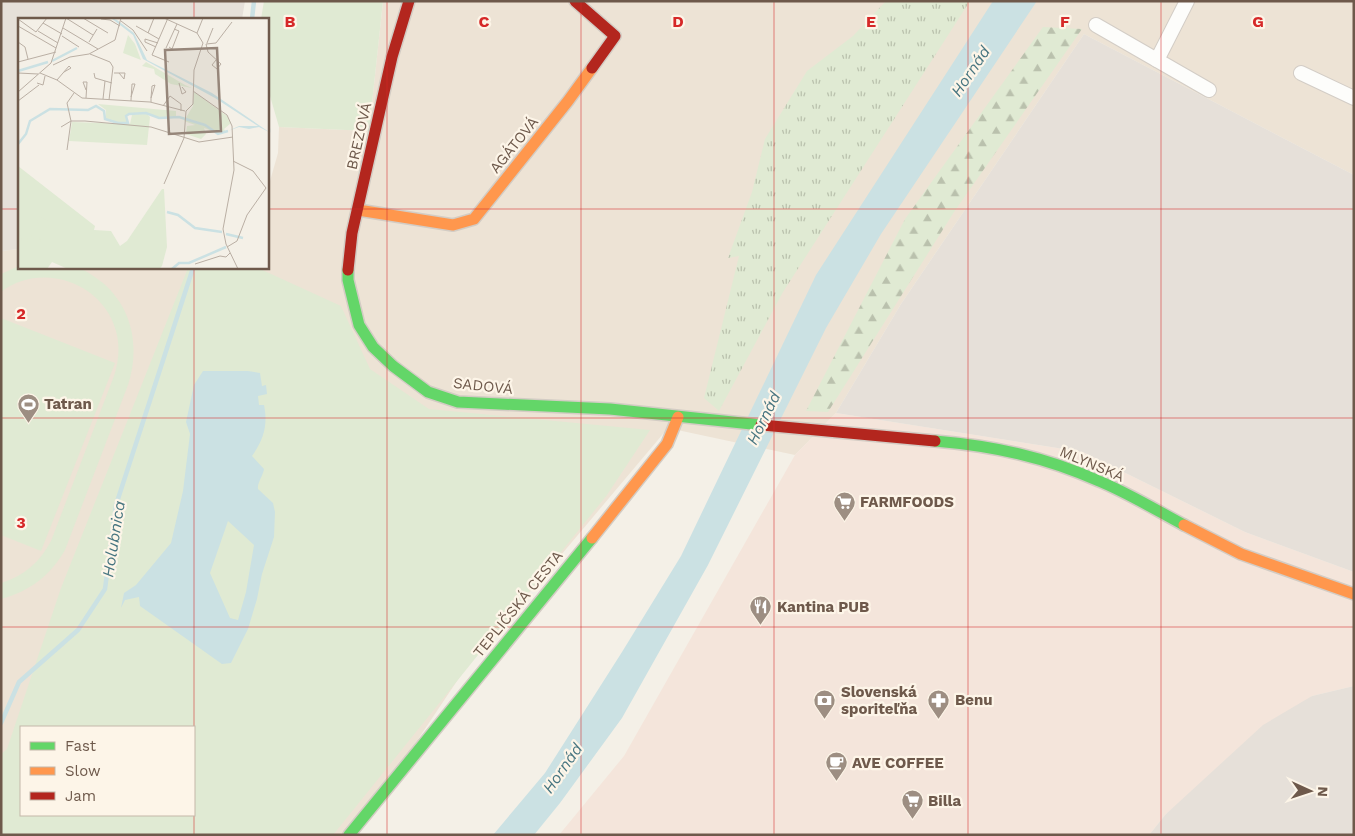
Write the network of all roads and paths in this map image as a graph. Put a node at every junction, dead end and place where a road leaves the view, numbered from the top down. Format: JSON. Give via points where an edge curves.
{"nodes":[{"id":1,"x":409,"y":1,"type":"edge"},
{"id":2,"x":575,"y":1,"type":"edge"},
{"id":3,"x":1187,"y":1,"type":"edge"},
{"id":4,"x":1096,"y":25,"type":"dead end"},
{"id":5,"x":1158,"y":60,"type":"junction"},
{"id":6,"x":1301,"y":73,"type":"dead end"},
{"id":7,"x":1209,"y":90,"type":"dead end"},
{"id":8,"x":1354,"y":98,"type":"edge"},
{"id":9,"x":358,"y":210,"type":"junction"},
{"id":10,"x":348,"y":280,"type":"joint"},
{"id":11,"x":678,"y":417,"type":"junction"},
{"id":12,"x":1354,"y":594,"type":"edge"},
{"id":13,"x":349,"y":835,"type":"edge"}],
"edges":[{"from":1,"to":9,"type":"street","name":"BREZOVÁ","via":[[392,57]]},
{"from":2,"to":9,"type":"street","name":"AGÁTOVÁ","via":[[615,36],[474,219],[454,225]]},
{"from":3,"to":5,"type":"street"},
{"from":4,"to":5,"type":"street"},
{"from":5,"to":7,"type":"street"},
{"from":6,"to":8,"type":"street"},
{"from":9,"to":10,"type":"street","name":"BREZOVÁ","via":[[349,253]]},
{"from":10,"to":11,"type":"street","name":"SADOVÁ","via":[[359,324],[373,348],[428,392],[458,402],[610,409]]},
{"from":11,"to":12,"type":"street","name":"MLYNSKÁ","via":[[962,443],[1017,452],[1100,481],[1241,554]]},
{"from":11,"to":13,"type":"street","name":"TEPLIČSKÁ CESTA","via":[[667,444]]}]}
